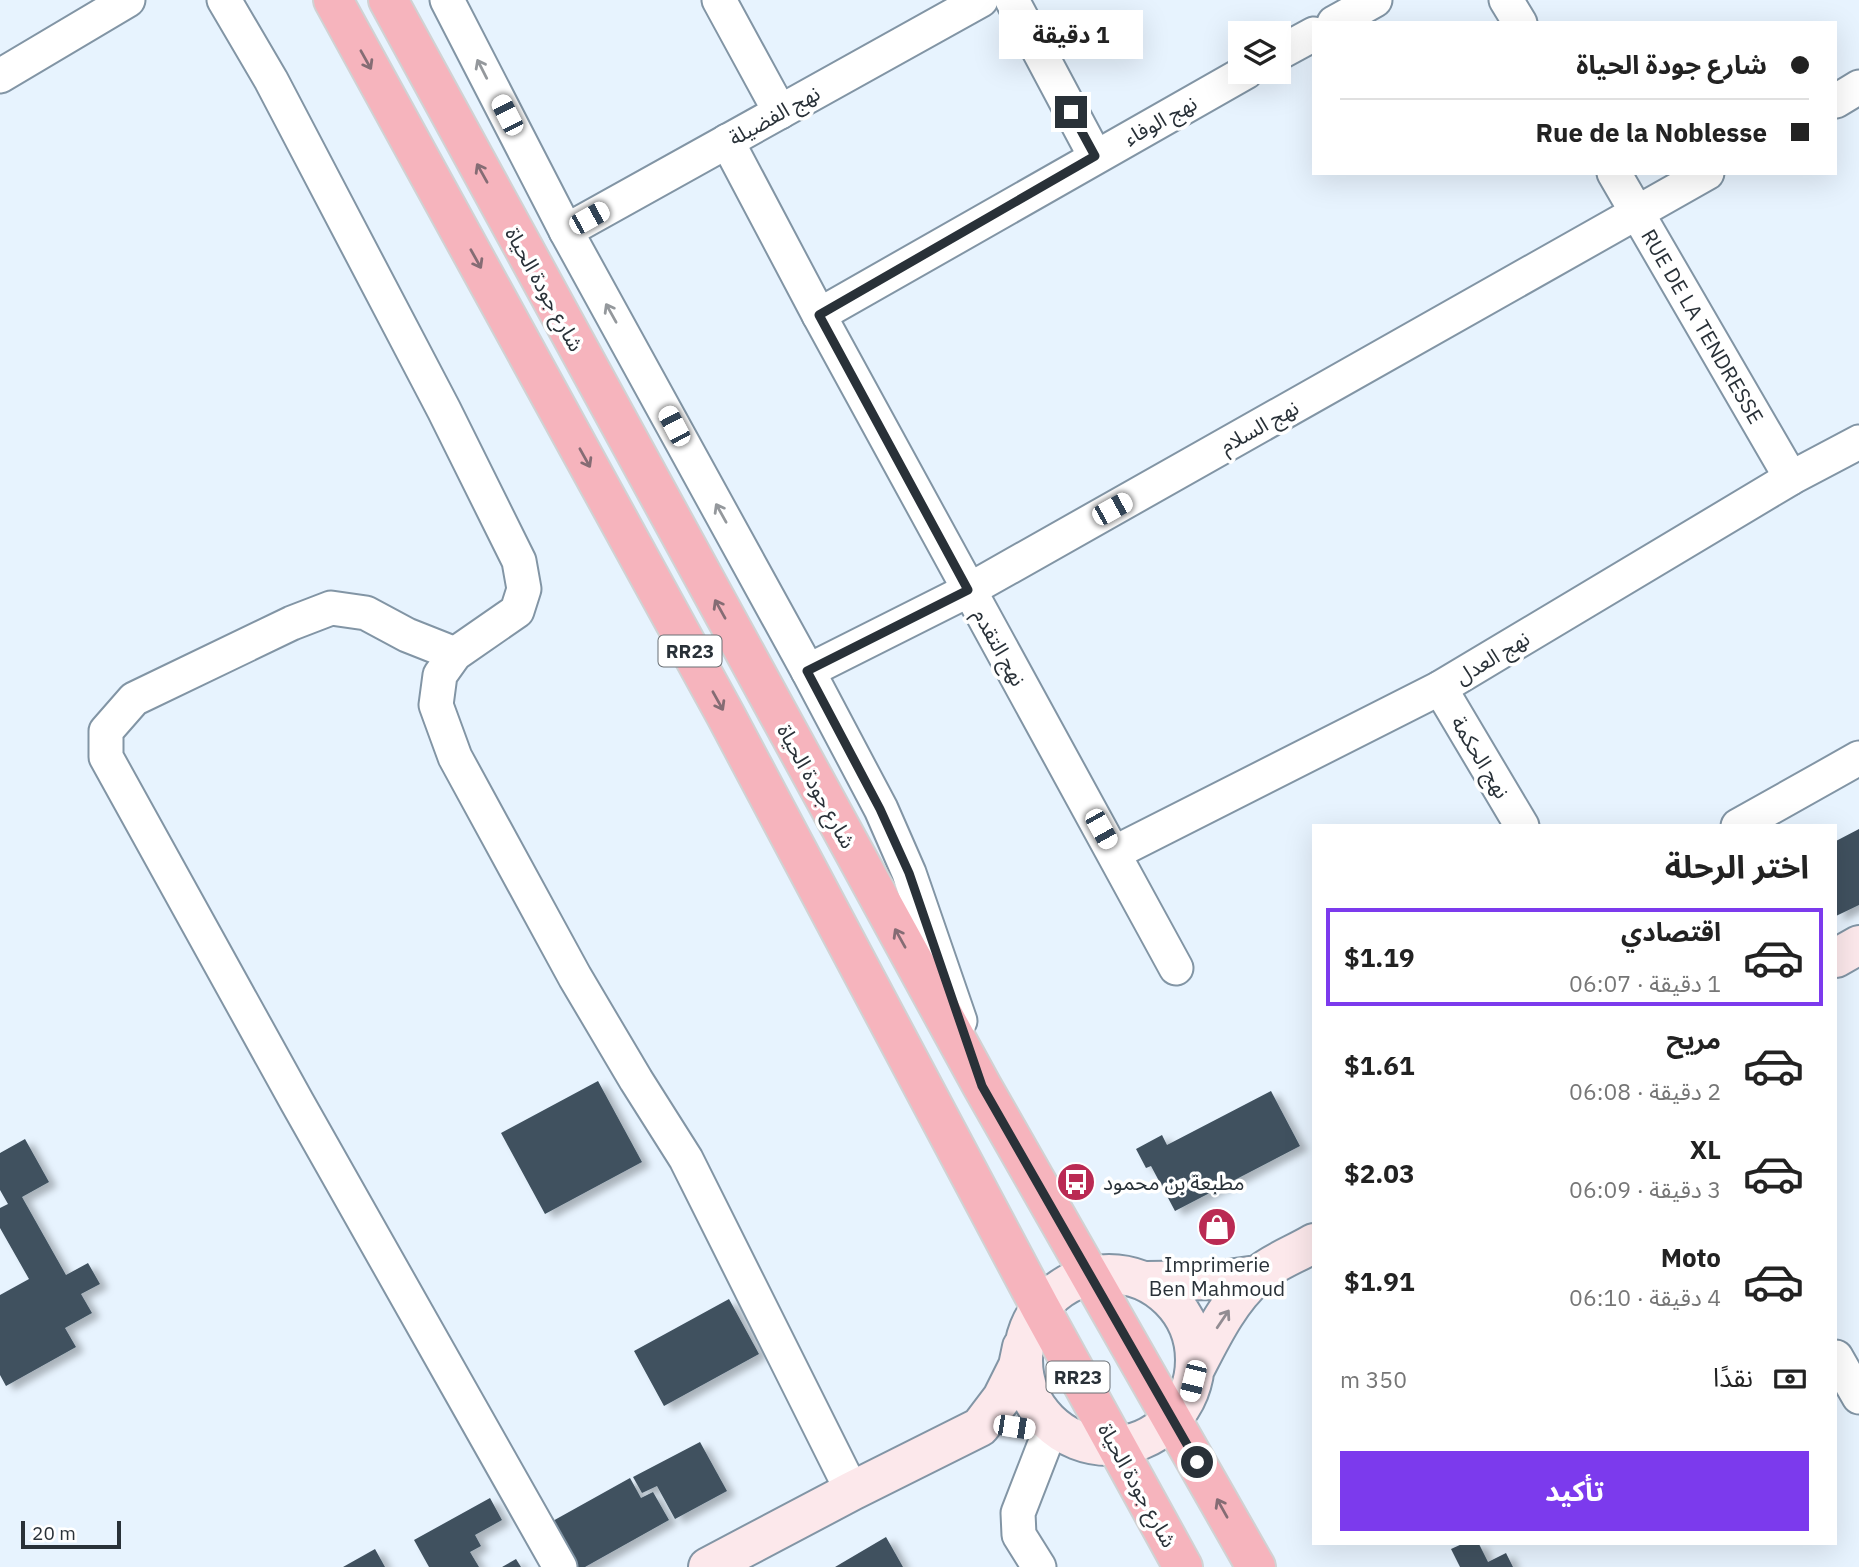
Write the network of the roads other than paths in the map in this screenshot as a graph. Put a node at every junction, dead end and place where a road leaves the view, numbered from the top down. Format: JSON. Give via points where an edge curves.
{"nodes":[{"id":1,"x":128,"y":0,"type":"edge"},
{"id":2,"x":224,"y":0,"type":"edge"},
{"id":3,"x":333,"y":0,"type":"edge"},
{"id":4,"x":388,"y":0,"type":"edge"},
{"id":5,"x":447,"y":0,"type":"edge"},
{"id":6,"x":719,"y":0,"type":"edge"},
{"id":7,"x":981,"y":0,"type":"edge"},
{"id":8,"x":1012,"y":0,"type":"edge"},
{"id":9,"x":1375,"y":0,"type":"edge"},
{"id":10,"x":1506,"y":0,"type":"edge"},
{"id":11,"x":1338,"y":21,"type":"edge"},
{"id":12,"x":1519,"y":21,"type":"edge"},
{"id":13,"x":1312,"y":35,"type":"edge"},
{"id":14,"x":1291,"y":46,"type":"edge"},
{"id":15,"x":0,"y":76,"type":"edge"},
{"id":16,"x":1228,"y":82,"type":"edge"},
{"id":17,"x":1859,"y":88,"type":"edge"},
{"id":18,"x":1837,"y":100,"type":"edge"},
{"id":19,"x":780,"y":112,"type":"junction"},
{"id":20,"x":727,"y":141,"type":"junction"},
{"id":21,"x":1095,"y":156,"type":"junction"},
{"id":22,"x":1615,"y":175,"type":"edge"},
{"id":23,"x":1703,"y":175,"type":"edge"},
{"id":24,"x":1638,"y":212,"type":"junction"},
{"id":25,"x":566,"y":231,"type":"junction"},
{"id":26,"x":819,"y":315,"type":"junction"},
{"id":27,"x":1859,"y":442,"type":"edge"},
{"id":28,"x":1791,"y":478,"type":"junction"},
{"id":29,"x":968,"y":590,"type":"junction"},
{"id":30,"x":455,"y":654,"type":"junction"},
{"id":31,"x":807,"y":671,"type":"junction"},
{"id":32,"x":1440,"y":688,"type":"junction"},
{"id":33,"x":1859,"y":758,"type":"edge"},
{"id":34,"x":1521,"y":824,"type":"edge"},
{"id":35,"x":1742,"y":824,"type":"edge"},
{"id":36,"x":1114,"y":853,"type":"junction"},
{"id":37,"x":1859,"y":945,"type":"edge"},
{"id":38,"x":1837,"y":957,"type":"edge"},
{"id":39,"x":1176,"y":968,"type":"dead end"},
{"id":40,"x":982,"y":1086,"type":"junction"},
{"id":41,"x":1312,"y":1244,"type":"edge"},
{"id":42,"x":1090,"y":1275,"type":"junction"},
{"id":43,"x":1257,"y":1275,"type":"junction"},
{"id":44,"x":1147,"y":1281,"type":"junction"},
{"id":45,"x":1033,"y":1319,"type":"junction"},
{"id":46,"x":1837,"y":1359,"type":"edge"},
{"id":47,"x":1196,"y":1367,"type":"junction"},
{"id":48,"x":1859,"y":1397,"type":"edge"},
{"id":49,"x":1173,"y":1420,"type":"junction"},
{"id":50,"x":980,"y":1427,"type":"junction"},
{"id":51,"x":1082,"y":1441,"type":"junction"},
{"id":52,"x":852,"y":1491,"type":"junction"},
{"id":53,"x":560,"y":1567,"type":"edge"},
{"id":54,"x":708,"y":1567,"type":"edge"},
{"id":55,"x":1039,"y":1567,"type":"edge"},
{"id":56,"x":1183,"y":1567,"type":"edge"},
{"id":57,"x":1256,"y":1567,"type":"edge"}],
"edges":[{"from":1,"to":15,"type":"street"},
{"from":2,"to":30,"type":"street","via":[[444,410],[519,561],[524,589],[517,611]]},
{"from":3,"to":45,"type":"highway","name":"شارع جودة الحياة","number":"RR23","one_way":true,"via":[[725,714]]},
{"from":40,"to":4,"type":"highway","name":"شارع جودة الحياة","number":"RR23","one_way":true},
{"from":25,"to":5,"type":"street","one_way":true},
{"from":6,"to":19,"type":"street"},
{"from":7,"to":19,"type":"street","name":"نهج الفضيلة"},
{"from":8,"to":21,"type":"street"},
{"from":9,"to":11,"type":"street"},
{"from":10,"to":12,"type":"street"},
{"from":13,"to":14,"type":"street"},
{"from":16,"to":21,"type":"street","name":"نهج الوفاء"},
{"from":17,"to":18,"type":"street"},
{"from":19,"to":20,"type":"street","name":"نهج الفضيلة"},
{"from":20,"to":25,"type":"street","name":"نهج الفضيلة"},
{"from":20,"to":26,"type":"street","name":"نهج التقدم"},
{"from":21,"to":26,"type":"street","name":"نهج الوفاء"},
{"from":22,"to":24,"type":"street","name":"RUE DE LA TENDRESSE"},
{"from":23,"to":24,"type":"street","name":"نهج السلام"},
{"from":24,"to":28,"type":"street","name":"RUE DE LA TENDRESSE"},
{"from":24,"to":29,"type":"street","name":"نهج السلام"},
{"from":31,"to":25,"type":"street","one_way":true},
{"from":26,"to":29,"type":"street","name":"نهج التقدم"},
{"from":27,"to":28,"type":"street","name":"نهج العدل"},
{"from":28,"to":32,"type":"street","name":"نهج العدل"},
{"from":29,"to":31,"type":"street","name":"نهج السلام"},
{"from":29,"to":36,"type":"street","name":"نهج التقدم"},
{"from":30,"to":52,"type":"street","via":[[440,674],[436,705],[455,757],[575,977],[686,1158]]},
{"from":30,"to":53,"type":"street","via":[[366,613],[331,608],[134,699],[106,731],[106,757]]},
{"from":31,"to":40,"type":"street","via":[[909,873]]},
{"from":32,"to":34,"type":"street","name":"نهج الحكمة"},
{"from":32,"to":36,"type":"street","name":"نهج العدل"},
{"from":33,"to":35,"type":"street"},
{"from":36,"to":39,"type":"street","name":"نهج التقدم"},
{"from":37,"to":38,"type":"street"},
{"from":40,"to":42,"type":"highway","name":"شارع جودة الحياة","number":"RR23"},
{"from":41,"to":43,"type":"street"},
{"from":42,"to":44,"type":"street","via":[[1119,1273]]},
{"from":42,"to":45,"type":"street","via":[[1062,1287]]},
{"from":42,"to":49,"type":"highway","name":"شارع جودة الحياة","number":"RR23"},
{"from":43,"to":44,"type":"street"},
{"from":47,"to":43,"type":"street","one_way":true,"via":[[1213,1334]]},
{"from":44,"to":47,"type":"street","via":[[1185,1316],[1195,1340]]},
{"from":45,"to":50,"type":"street","via":[[1018,1366]]},
{"from":45,"to":51,"type":"highway","name":"شارع جودة الحياة","number":"RR23"},
{"from":45,"to":51,"type":"street","via":[[1022,1366],[1031,1399],[1053,1426]]},
{"from":46,"to":48,"type":"street"},
{"from":47,"to":49,"type":"street","via":[[1189,1395]]},
{"from":49,"to":51,"type":"street","via":[[1147,1438]]},
{"from":57,"to":49,"type":"highway","name":"شارع جودة الحياة","number":"RR23","one_way":true},
{"from":50,"to":51,"type":"street","via":[[1014,1427]]},
{"from":50,"to":52,"type":"street"},
{"from":51,"to":55,"type":"street","via":[[1018,1513],[1019,1535]]},
{"from":51,"to":56,"type":"highway","name":"شارع جودة الحياة","number":"RR23"},
{"from":52,"to":54,"type":"street"}]}
